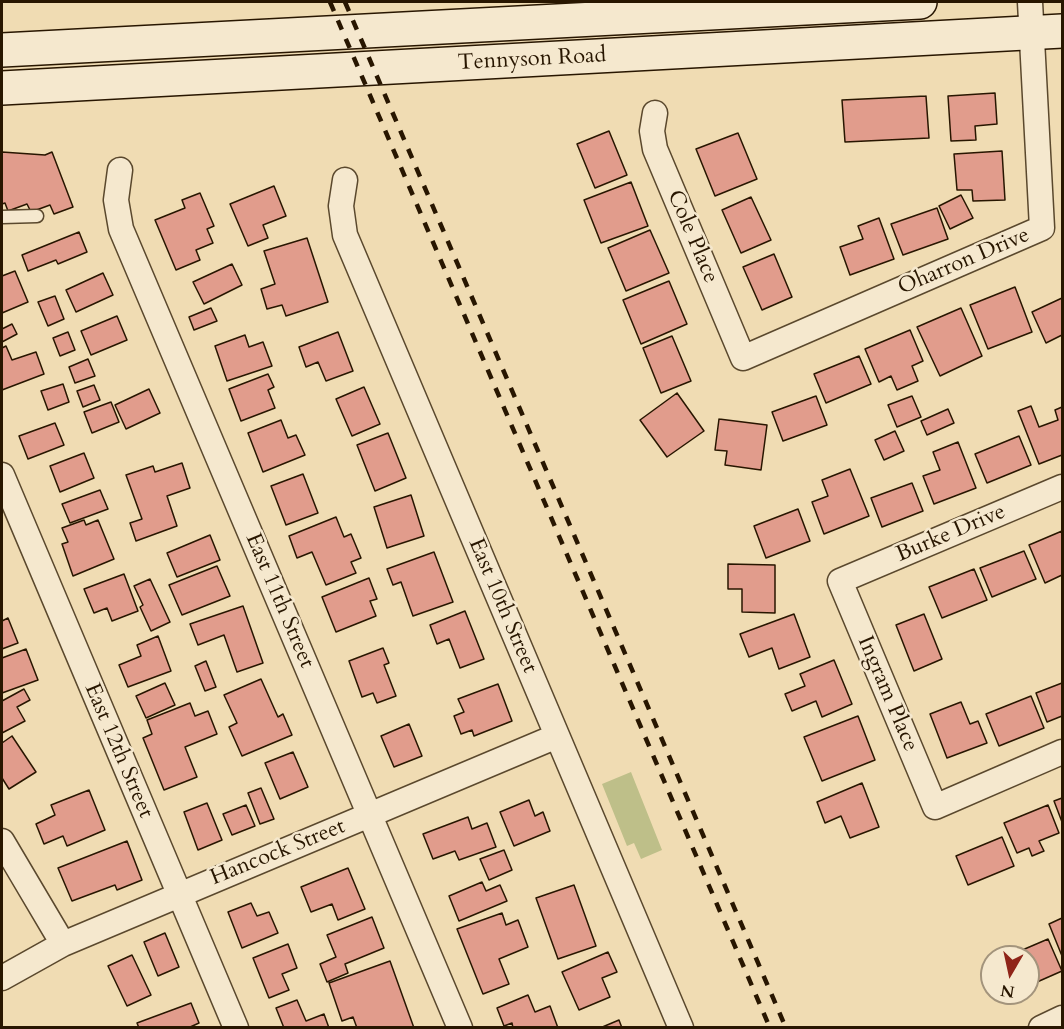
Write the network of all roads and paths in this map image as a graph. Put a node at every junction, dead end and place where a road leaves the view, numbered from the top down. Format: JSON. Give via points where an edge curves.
{"nodes":[{"id":1,"x":906,"y":2,"type":"edge"},
{"id":2,"x":920,"y":2,"type":"edge"},
{"id":3,"x":1042,"y":22,"type":"edge"},
{"id":4,"x":908,"y":40,"type":"junction"},
{"id":5,"x":2,"y":50,"type":"edge"},
{"id":6,"x":2,"y":88,"type":"edge"},
{"id":7,"x":655,"y":113,"type":"dead end"},
{"id":8,"x":120,"y":170,"type":"dead end"},
{"id":9,"x":345,"y":180,"type":"dead end"},
{"id":10,"x":37,"y":216,"type":"dead end"},
{"id":11,"x":2,"y":217,"type":"edge"},
{"id":12,"x":743,"y":358,"type":"joint"},
{"id":13,"x":2,"y":475,"type":"edge"},
{"id":14,"x":1062,"y":486,"type":"edge"},
{"id":15,"x":840,"y":581,"type":"joint"},
{"id":16,"x":557,"y":736,"type":"junction"},
{"id":17,"x":1062,"y":752,"type":"edge"},
{"id":18,"x":370,"y":815,"type":"junction"},
{"id":19,"x":2,"y":841,"type":"edge"},
{"id":20,"x":179,"y":895,"type":"junction"},
{"id":21,"x":63,"y":944,"type":"junction"},
{"id":22,"x":2,"y":977,"type":"edge"},
{"id":23,"x":1062,"y":1018,"type":"edge"},
{"id":24,"x":236,"y":1028,"type":"edge"},
{"id":25,"x":460,"y":1028,"type":"edge"},
{"id":26,"x":681,"y":1028,"type":"edge"},
{"id":27,"x":1041,"y":1028,"type":"edge"}],
"edges":[{"from":1,"to":2,"type":"main road","name":"Tennyson Road"},
{"from":1,"to":4,"type":"street"},
{"from":1,"to":5,"type":"main road","name":"Tennyson Road"},
{"from":3,"to":4,"type":"main road","name":"Tennyson Road"},
{"from":3,"to":12,"type":"street","name":"Oharron Drive","via":[[1042,228]]},
{"from":4,"to":6,"type":"main road","name":"Tennyson Road"},
{"from":7,"to":12,"type":"street","name":"Cole Place","via":[[655,150]]},
{"from":8,"to":18,"type":"street","name":"East 11th Street","via":[[116,200],[121,229]]},
{"from":9,"to":16,"type":"street","name":"East 10th Street","via":[[341,206],[345,235]]},
{"from":10,"to":11,"type":"lane"},
{"from":13,"to":20,"type":"street","name":"East 12th Street"},
{"from":14,"to":15,"type":"street","name":"Burke Drive"},
{"from":15,"to":17,"type":"street","name":"Ingram Place","via":[[934,807]]},
{"from":16,"to":18,"type":"street","name":"Hancock Street"},
{"from":16,"to":26,"type":"street","name":"East 10th Street"},
{"from":18,"to":20,"type":"street","name":"Hancock Street"},
{"from":18,"to":25,"type":"street","name":"East 11th Street"},
{"from":19,"to":21,"type":"street"},
{"from":20,"to":21,"type":"street","name":"Hancock Street"},
{"from":20,"to":24,"type":"street","name":"East 12th Street"},
{"from":21,"to":22,"type":"street","name":"Hancock Street"},
{"from":23,"to":27,"type":"street"}]}
